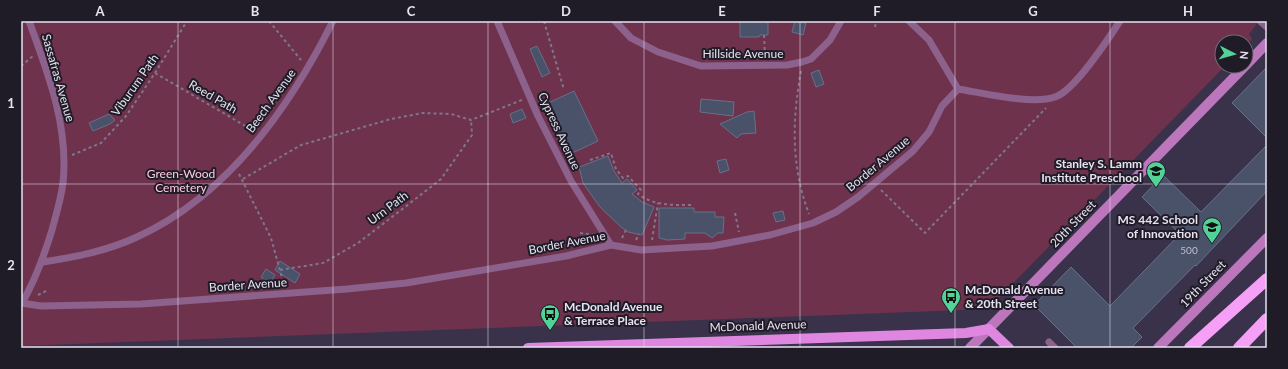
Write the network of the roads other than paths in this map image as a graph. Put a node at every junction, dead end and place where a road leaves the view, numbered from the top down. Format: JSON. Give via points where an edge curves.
{"nodes":[{"id":1,"x":29,"y":21,"type":"edge"},
{"id":2,"x":333,"y":21,"type":"edge"},
{"id":3,"x":497,"y":21,"type":"edge"},
{"id":4,"x":615,"y":21,"type":"edge"},
{"id":5,"x":841,"y":21,"type":"edge"},
{"id":6,"x":909,"y":21,"type":"edge"},
{"id":7,"x":1120,"y":21,"type":"edge"},
{"id":8,"x":1260,"y":21,"type":"edge"},
{"id":9,"x":1267,"y":27,"type":"edge"},
{"id":10,"x":1267,"y":43,"type":"edge"},
{"id":11,"x":1254,"y":56,"type":"edge"},
{"id":12,"x":1236,"y":74,"type":"edge"},
{"id":13,"x":958,"y":89,"type":"junction"},
{"id":14,"x":1267,"y":238,"type":"edge"},
{"id":15,"x":611,"y":245,"type":"junction"},
{"id":16,"x":43,"y":262,"type":"junction"},
{"id":17,"x":1267,"y":279,"type":"edge"},
{"id":18,"x":22,"y":303,"type":"edge"},
{"id":19,"x":1267,"y":319,"type":"edge"},
{"id":20,"x":989,"y":329,"type":"junction"},
{"id":21,"x":1049,"y":342,"type":"dead end"},
{"id":22,"x":726,"y":344,"type":"edge"},
{"id":23,"x":761,"y":344,"type":"edge"},
{"id":24,"x":631,"y":346,"type":"edge"},
{"id":25,"x":528,"y":348,"type":"edge"},
{"id":26,"x":970,"y":348,"type":"edge"},
{"id":27,"x":1008,"y":348,"type":"edge"},
{"id":28,"x":1055,"y":348,"type":"edge"},
{"id":29,"x":1158,"y":348,"type":"edge"},
{"id":30,"x":1190,"y":348,"type":"edge"},
{"id":31,"x":1238,"y":348,"type":"edge"}],
"edges":[{"from":1,"to":16,"type":"lane","name":"Sassafras Avenue","via":[[62,126],[64,158],[63,183]]},
{"from":2,"to":16,"type":"lane","name":"Beech Avenue","via":[[308,69],[262,136],[234,167],[188,209],[136,238],[82,256]]},
{"from":3,"to":15,"type":"lane","name":"Cypress Avenue","via":[[571,182]]},
{"from":4,"to":5,"type":"lane","name":"Hillside Avenue","via":[[631,38],[658,52],[701,66],[787,65],[802,62],[811,59],[830,40]]},
{"from":6,"to":13,"type":"lane","via":[[929,40]]},
{"from":7,"to":13,"type":"lane","via":[[1070,87],[1056,97],[1037,100]]},
{"from":8,"to":9,"type":"lane"},
{"from":10,"to":11,"type":"main road","name":"20th Street"},
{"from":12,"to":20,"type":"main road","name":"20th Street"},
{"from":13,"to":15,"type":"lane","name":"Border Avenue","via":[[942,106],[921,142],[836,212],[813,223],[716,246],[641,250]]},
{"from":14,"to":29,"type":"main road","name":"19th Street"},
{"from":15,"to":18,"type":"lane","name":"Border Avenue","via":[[566,256],[406,283],[141,304],[41,306]]},
{"from":16,"to":18,"type":"lane","name":"Sassafras Avenue"},
{"from":17,"to":30,"type":"highway"},
{"from":19,"to":31,"type":"highway"},
{"from":20,"to":23,"type":"main road","name":"McDonald Avenue","via":[[966,333]]},
{"from":20,"to":26,"type":"main road","name":"20th Street"},
{"from":20,"to":27,"type":"main road"},
{"from":21,"to":28,"type":"lane"},
{"from":22,"to":23,"type":"main road","name":"McDonald Avenue"},
{"from":22,"to":24,"type":"main road","name":"McDonald Avenue"},
{"from":24,"to":25,"type":"main road","name":"McDonald Avenue"}]}
